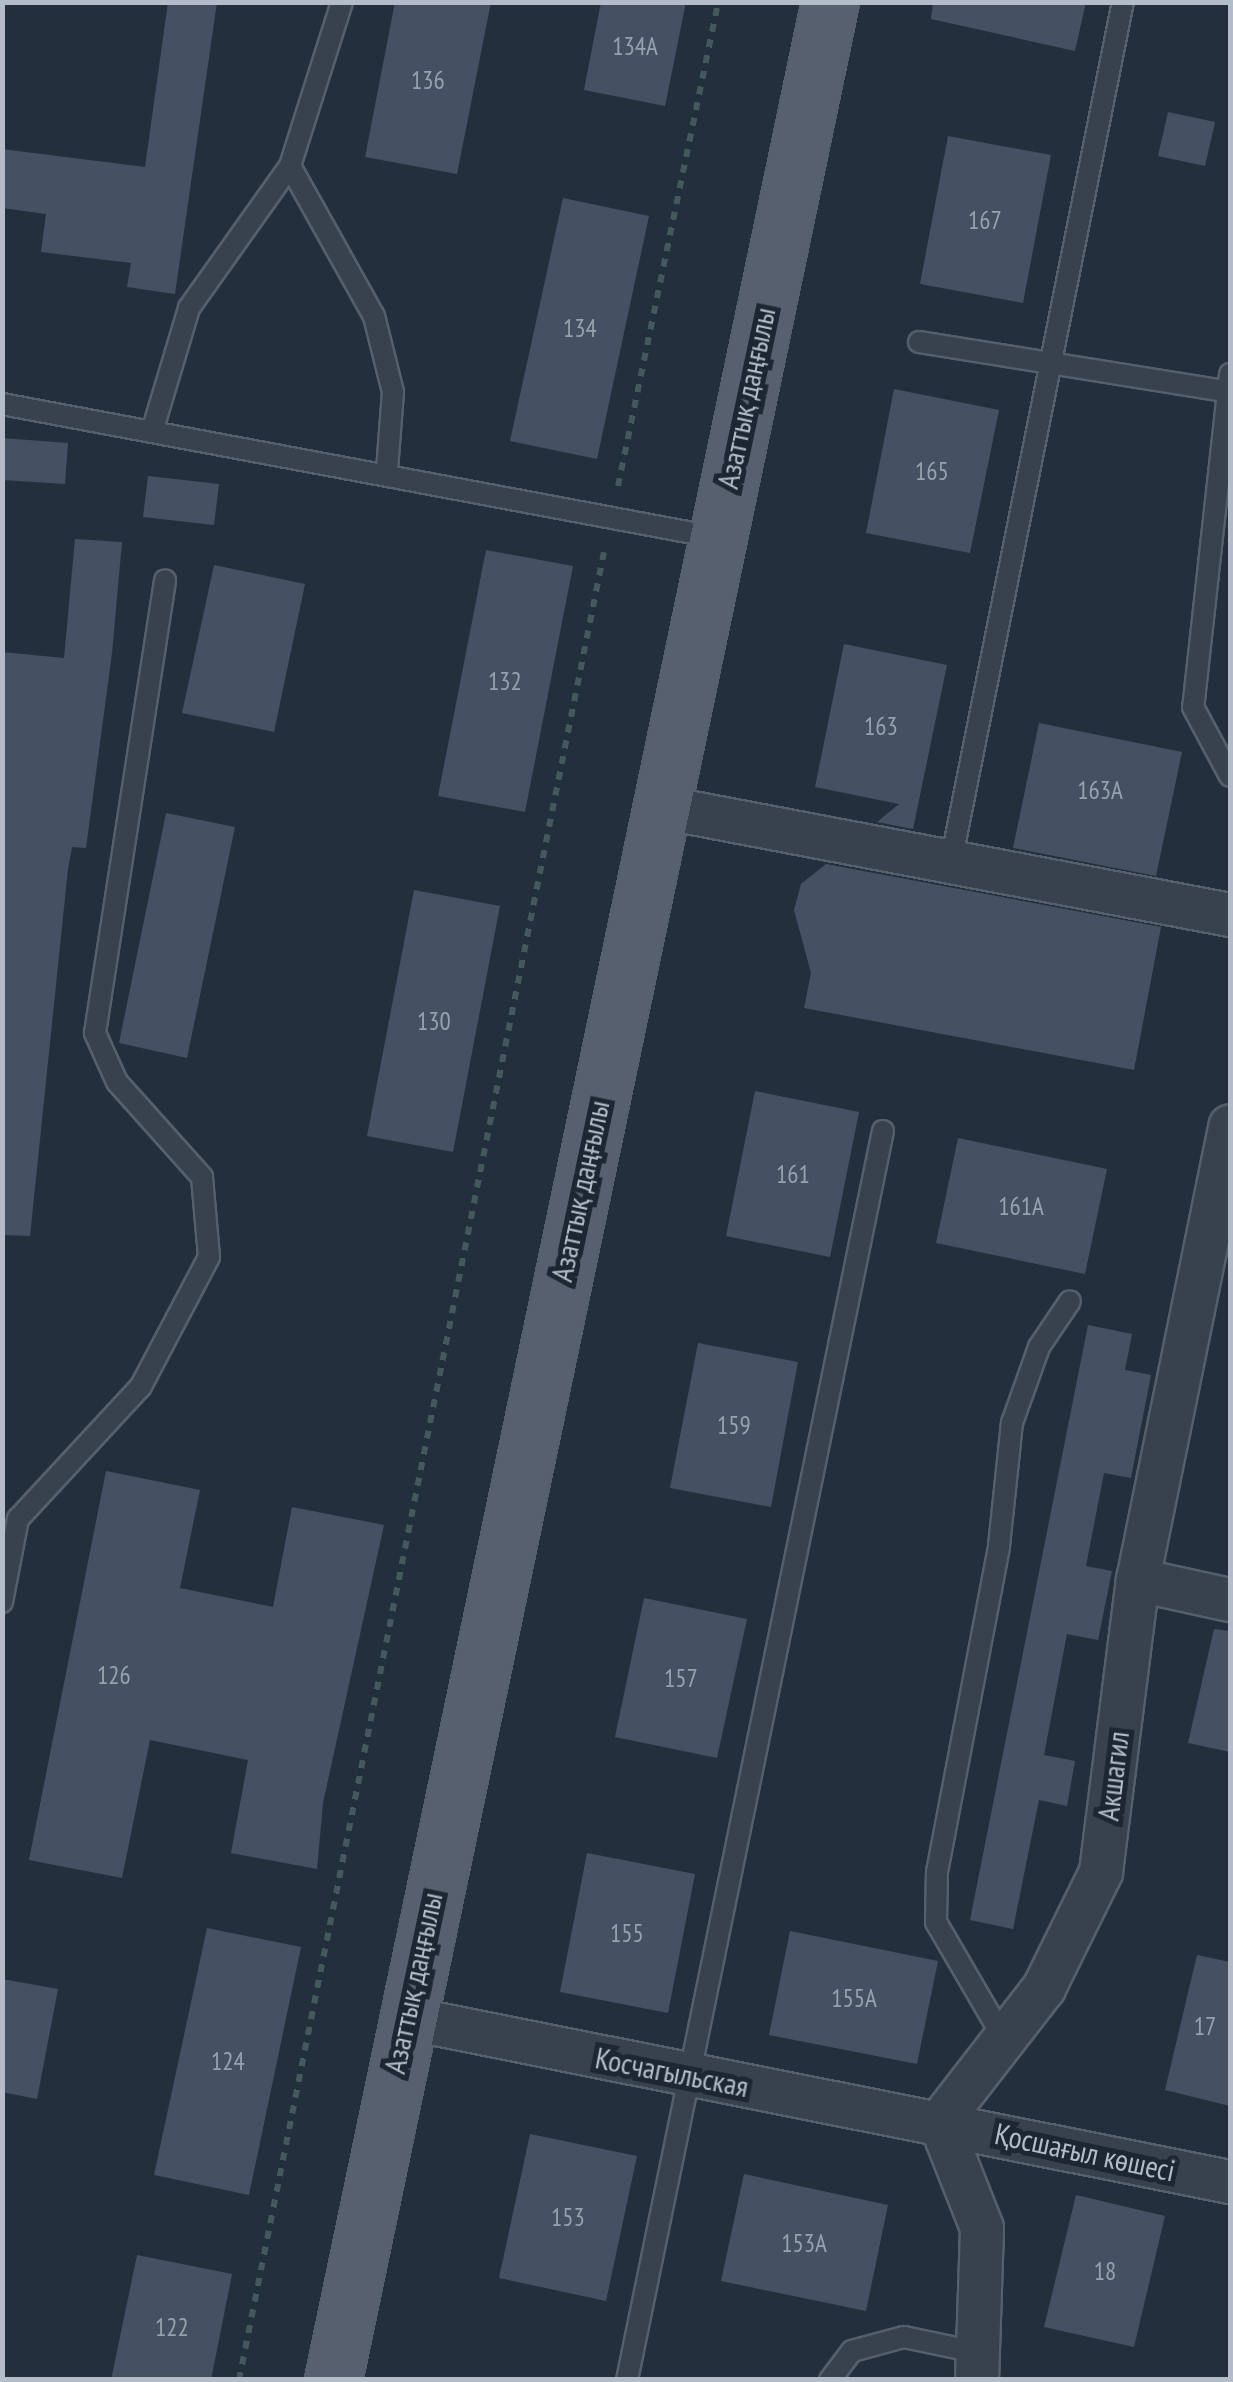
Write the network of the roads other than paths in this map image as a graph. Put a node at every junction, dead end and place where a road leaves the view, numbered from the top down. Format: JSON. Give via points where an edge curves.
{"nodes":[{"id":1,"x":342,"y":2,"type":"edge"},
{"id":2,"x":830,"y":2,"type":"edge"},
{"id":3,"x":1124,"y":2,"type":"edge"},
{"id":4,"x":290,"y":166,"type":"junction"},
{"id":5,"x":919,"y":342,"type":"dead end"},
{"id":6,"x":1051,"y":363,"type":"junction"},
{"id":7,"x":1228,"y":382,"type":"edge"},
{"id":8,"x":2,"y":404,"type":"edge"},
{"id":9,"x":154,"y":425,"type":"junction"},
{"id":10,"x":387,"y":470,"type":"junction"},
{"id":11,"x":716,"y":537,"type":"junction"},
{"id":12,"x":166,"y":580,"type":"dead end"},
{"id":13,"x":1230,"y":776,"type":"edge"},
{"id":14,"x":661,"y":807,"type":"junction"},
{"id":15,"x":951,"y":862,"type":"junction"},
{"id":16,"x":1230,"y":914,"type":"edge"},
{"id":17,"x":1230,"y":1126,"type":"edge"},
{"id":18,"x":882,"y":1131,"type":"dead end"},
{"id":19,"x":1070,"y":1301,"type":"dead end"},
{"id":20,"x":1138,"y":1580,"type":"junction"},
{"id":21,"x":1230,"y":1600,"type":"edge"},
{"id":22,"x":2,"y":1602,"type":"edge"},
{"id":23,"x":406,"y":2018,"type":"junction"},
{"id":24,"x":1004,"y":2039,"type":"junction"},
{"id":25,"x":689,"y":2076,"type":"junction"},
{"id":26,"x":940,"y":2122,"type":"junction"},
{"id":27,"x":1230,"y":2182,"type":"edge"},
{"id":28,"x":979,"y":2366,"type":"edge"},
{"id":29,"x":333,"y":2380,"type":"edge"},
{"id":30,"x":627,"y":2380,"type":"edge"},
{"id":31,"x":830,"y":2380,"type":"edge"}],
"edges":[{"from":1,"to":4,"type":"lane"},
{"from":2,"to":11,"type":"main road","name":"Азаттық даңғылы"},
{"from":3,"to":6,"type":"lane"},
{"from":4,"to":9,"type":"lane","via":[[188,308]]},
{"from":4,"to":10,"type":"lane","via":[[374,316],[393,392]]},
{"from":5,"to":6,"type":"lane"},
{"from":6,"to":7,"type":"lane"},
{"from":6,"to":15,"type":"lane"},
{"from":7,"to":13,"type":"lane","via":[[1194,708]]},
{"from":8,"to":9,"type":"lane"},
{"from":9,"to":10,"type":"lane"},
{"from":10,"to":11,"type":"lane"},
{"from":11,"to":14,"type":"main road","name":"Азаттық даңғылы"},
{"from":12,"to":22,"type":"lane","via":[[95,1033],[118,1082],[202,1177],[208,1257],[142,1386],[18,1519]]},
{"from":14,"to":15,"type":"street"},
{"from":14,"to":23,"type":"main road","name":"Азаттық даңғылы"},
{"from":15,"to":16,"type":"street"},
{"from":17,"to":20,"type":"street","name":"Акшагил"},
{"from":18,"to":25,"type":"lane"},
{"from":19,"to":24,"type":"lane","via":[[1039,1347],[1012,1423],[1000,1546],[938,1872],[936,1922]]},
{"from":20,"to":21,"type":"street"},
{"from":20,"to":24,"type":"street","name":"Акшагил","via":[[1101,1872],[1044,1988]]},
{"from":23,"to":25,"type":"street","name":"Косчагыльская"},
{"from":23,"to":29,"type":"main road","name":"Азаттық даңғылы"},
{"from":24,"to":26,"type":"street","name":"Акшагил"},
{"from":25,"to":26,"type":"street","name":"Косчагыльская"},
{"from":25,"to":30,"type":"lane"},
{"from":26,"to":27,"type":"street","name":"Қосшағыл көшесі"},
{"from":26,"to":28,"type":"street","via":[[982,2228]]},
{"from":28,"to":31,"type":"lane","via":[[904,2336],[852,2351]]}]}
